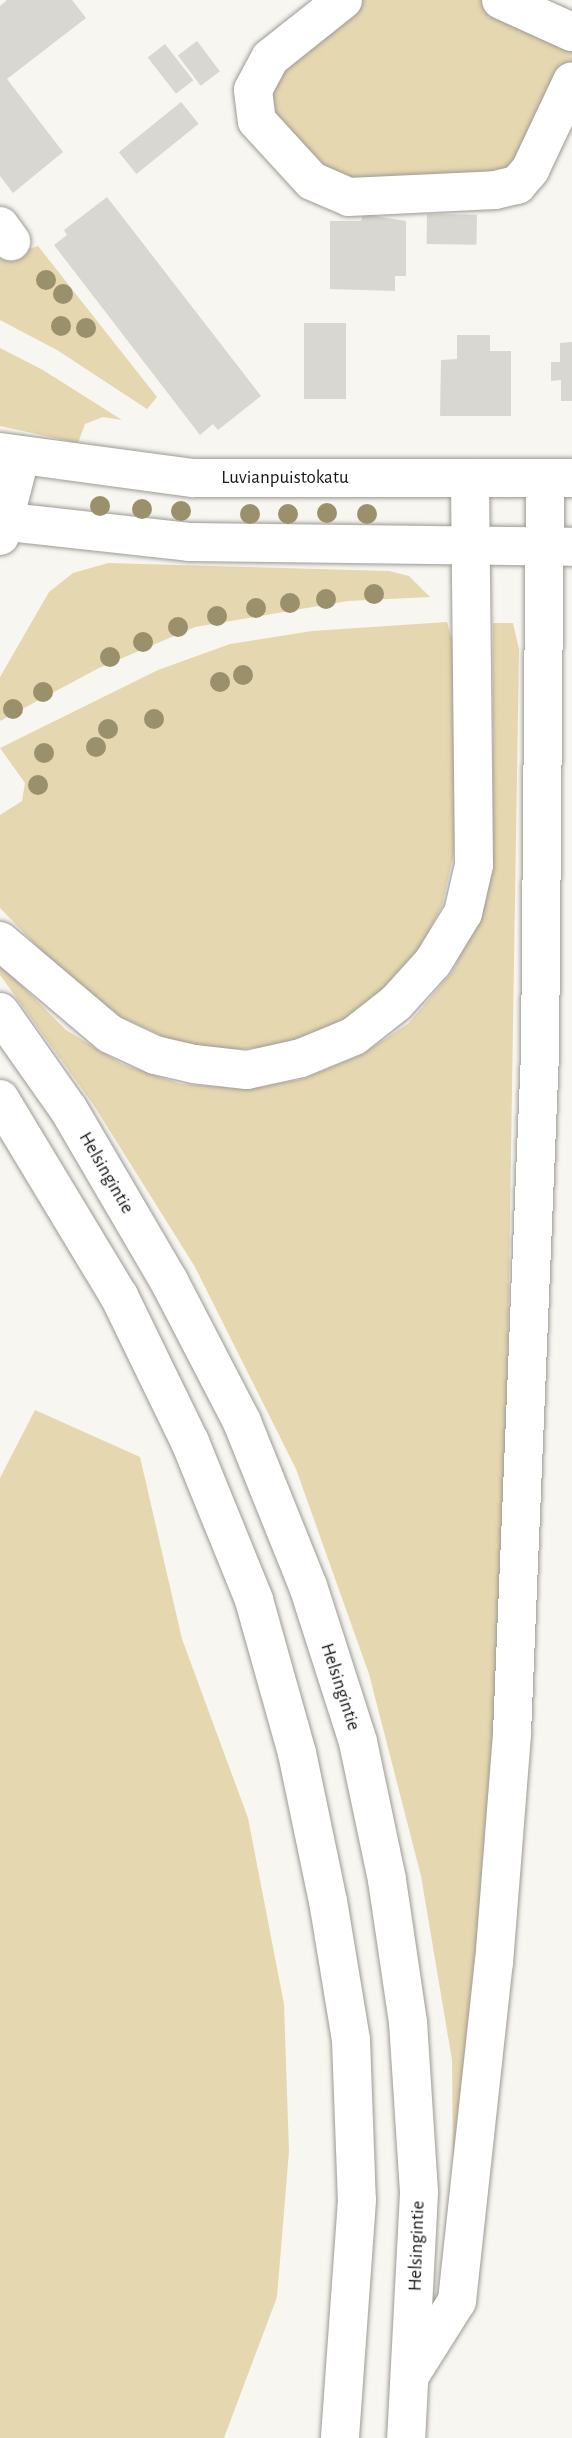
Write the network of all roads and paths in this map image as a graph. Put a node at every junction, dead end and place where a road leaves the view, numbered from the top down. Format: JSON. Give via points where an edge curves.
{"nodes":[{"id":1,"x":343,"y":0,"type":"edge"},
{"id":2,"x":501,"y":0,"type":"edge"},
{"id":3,"x":572,"y":32,"type":"edge"},
{"id":4,"x":572,"y":81,"type":"edge"},
{"id":5,"x":10,"y":455,"type":"edge"},
{"id":6,"x":470,"y":478,"type":"junction"},
{"id":7,"x":559,"y":478,"type":"edge"},
{"id":8,"x":1,"y":527,"type":"edge"},
{"id":9,"x":470,"y":545,"type":"junction"},
{"id":10,"x":560,"y":547,"type":"edge"},
{"id":11,"x":0,"y":942,"type":"edge"},
{"id":12,"x":0,"y":1012,"type":"edge"},
{"id":13,"x":0,"y":1099,"type":"edge"},
{"id":14,"x":411,"y":2374,"type":"junction"},
{"id":15,"x":340,"y":2438,"type":"edge"},
{"id":16,"x":406,"y":2438,"type":"edge"}],
"edges":[{"from":1,"to":4,"type":"main road","via":[[270,58],[253,90],[257,121],[312,181],[349,197],[517,185],[530,170]]},
{"from":2,"to":3,"type":"main road"},
{"from":5,"to":6,"type":"main road","name":"Luvianpuistokatu","via":[[193,478]]},
{"from":5,"to":8,"type":"main road"},
{"from":6,"to":7,"type":"main road","name":"Luvianpuistokatu"},
{"from":6,"to":9,"type":"main road"},
{"from":7,"to":10,"type":"main road"},
{"from":8,"to":9,"type":"main road","via":[[189,542]]},
{"from":9,"to":10,"type":"main road"},
{"from":9,"to":11,"type":"main road","via":[[474,865],[463,913],[433,962],[396,1003],[354,1036],[301,1058],[247,1070],[194,1064],[155,1055],[110,1034]]},
{"from":10,"to":14,"type":"main road","via":[[512,1733],[494,1963],[457,2301]]},
{"from":12,"to":14,"type":"main road","name":"Helsingintie","via":[[69,1110],[169,1281],[242,1422],[308,1586],[358,1742],[387,1880],[408,2022],[419,2193]]},
{"from":13,"to":15,"type":"main road","via":[[119,1296],[190,1442],[254,1600],[297,1753],[351,2040],[357,2200]]},
{"from":14,"to":16,"type":"main road","name":"Helsingintie"}]}
